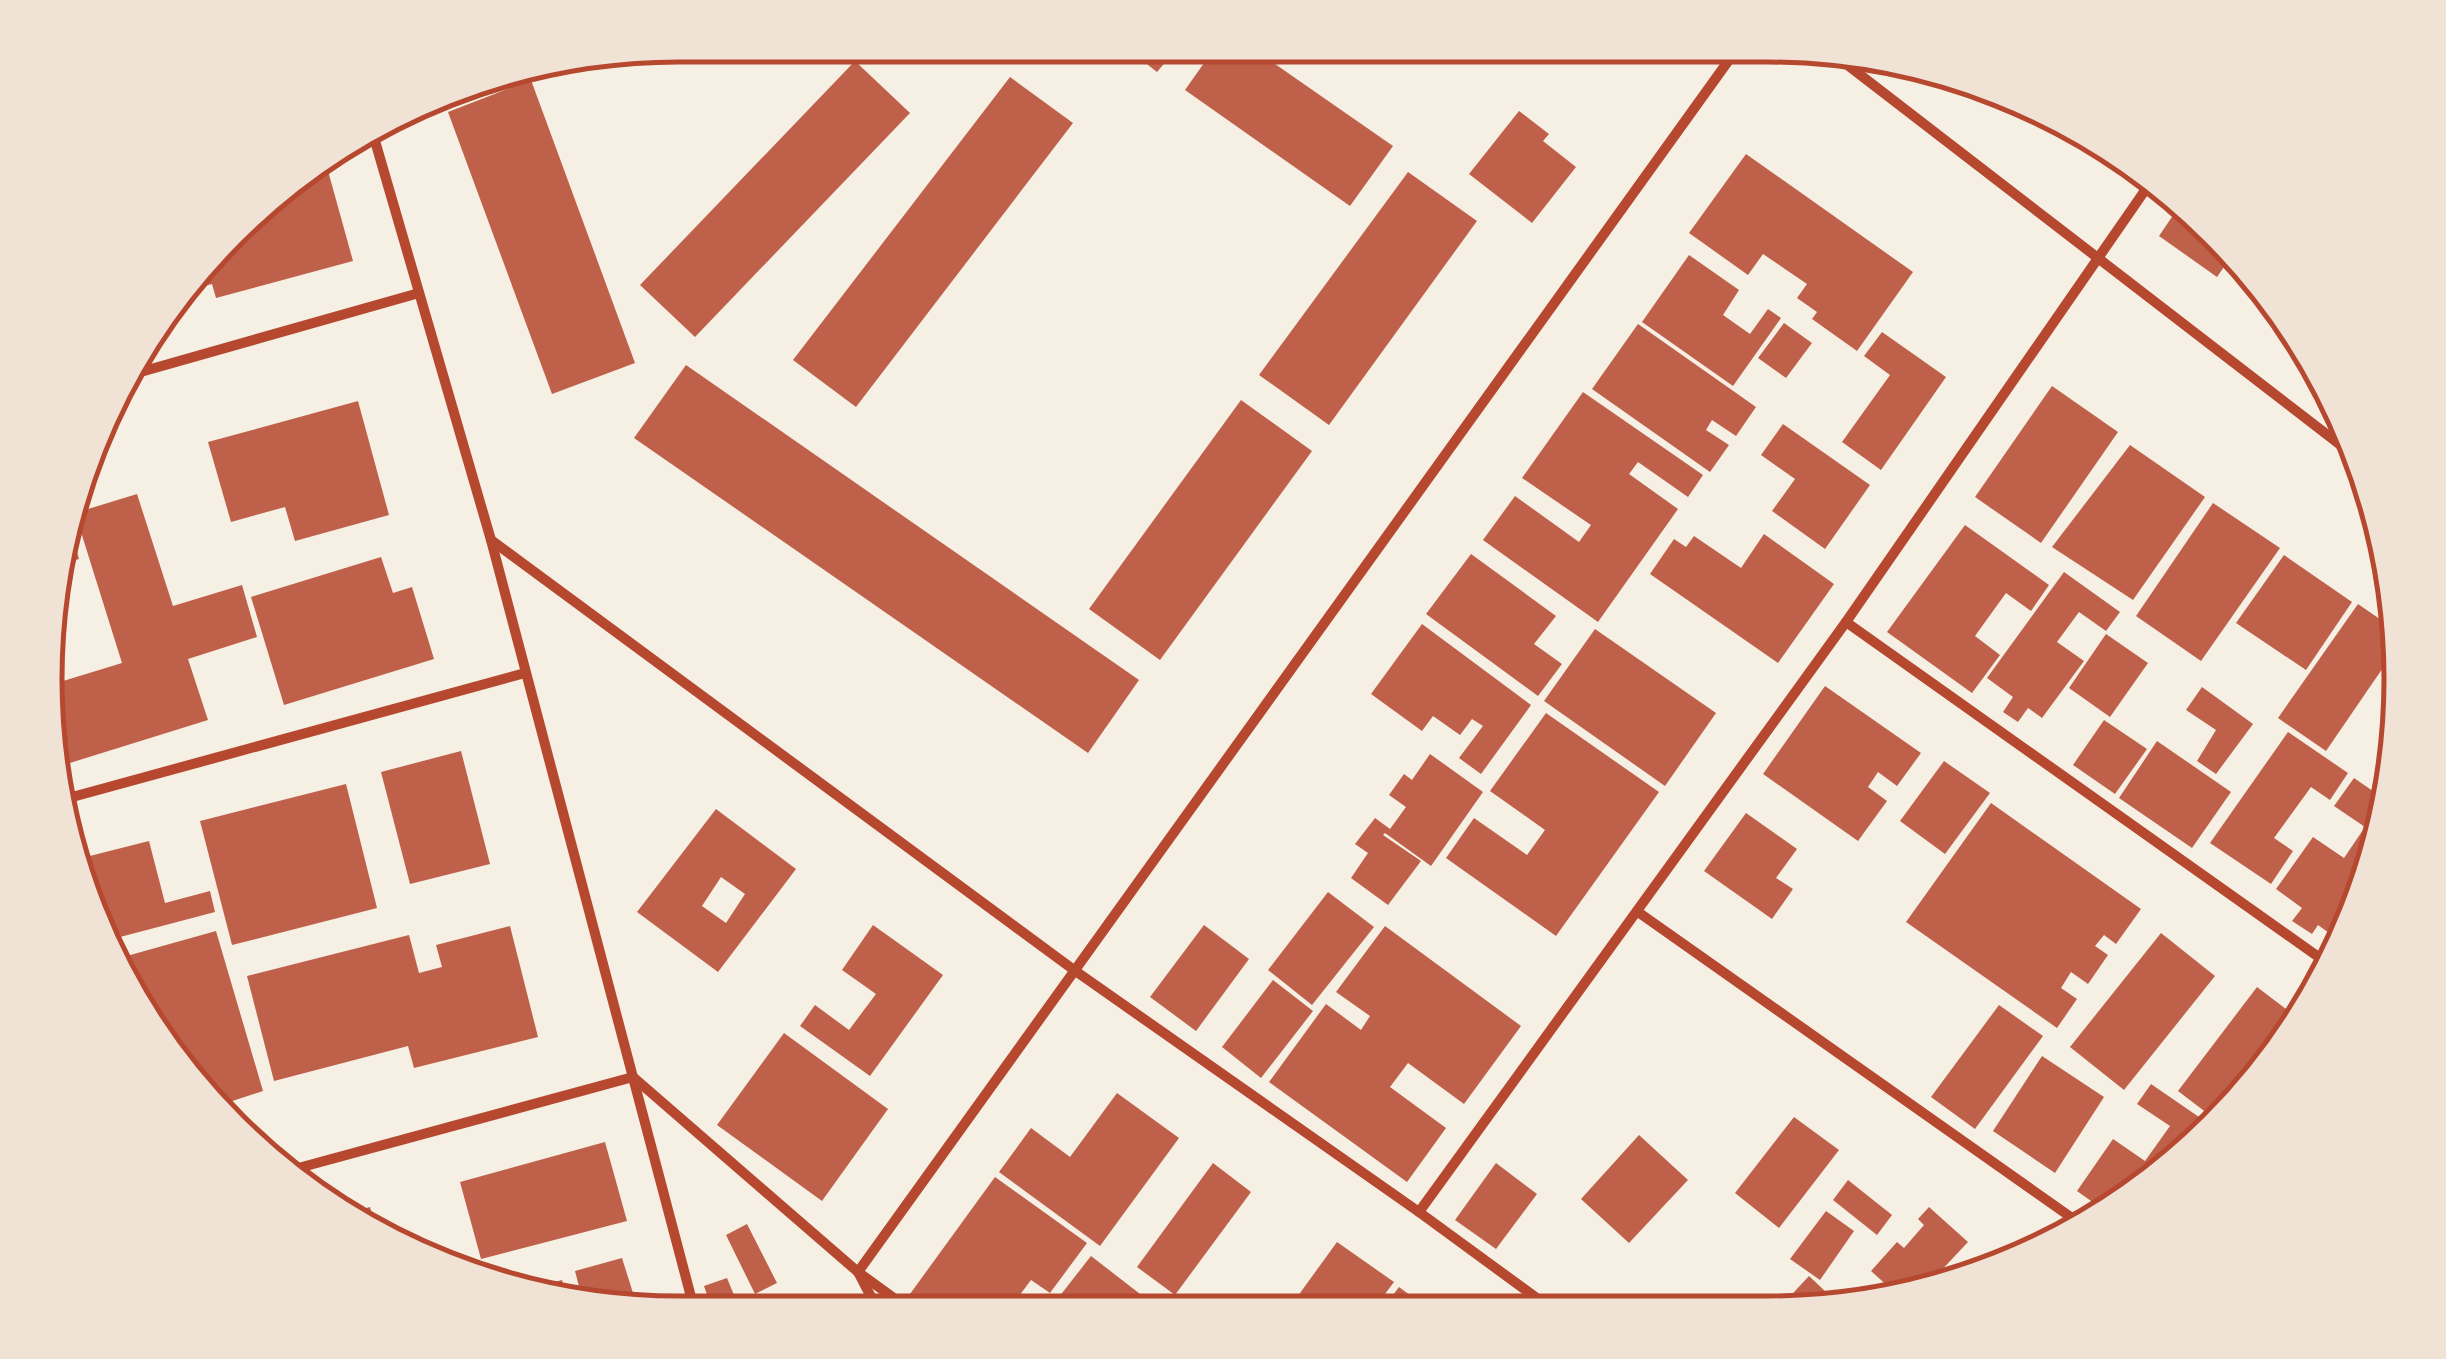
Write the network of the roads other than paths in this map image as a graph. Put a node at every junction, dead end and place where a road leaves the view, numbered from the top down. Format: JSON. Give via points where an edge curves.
{"nodes":[{"id":1,"x":1728,"y":62,"type":"edge"},
{"id":2,"x":1852,"y":69,"type":"edge"},
{"id":3,"x":375,"y":143,"type":"edge"},
{"id":4,"x":2144,"y":192,"type":"edge"},
{"id":5,"x":2098,"y":258,"type":"junction"},
{"id":6,"x":419,"y":294,"type":"junction"},
{"id":7,"x":145,"y":371,"type":"edge"},
{"id":8,"x":2336,"y":442,"type":"edge"},
{"id":9,"x":490,"y":540,"type":"junction"},
{"id":10,"x":1846,"y":622,"type":"junction"},
{"id":11,"x":526,"y":673,"type":"junction"},
{"id":12,"x":73,"y":796,"type":"edge"},
{"id":13,"x":1638,"y":912,"type":"junction"},
{"id":14,"x":2317,"y":957,"type":"edge"},
{"id":15,"x":1074,"y":970,"type":"junction"},
{"id":16,"x":633,"y":1078,"type":"junction"},
{"id":17,"x":302,"y":1167,"type":"edge"},
{"id":18,"x":1419,"y":1212,"type":"junction"},
{"id":19,"x":2070,"y":1217,"type":"edge"},
{"id":20,"x":858,"y":1272,"type":"junction"},
{"id":21,"x":691,"y":1296,"type":"edge"},
{"id":22,"x":871,"y":1296,"type":"edge"},
{"id":23,"x":892,"y":1296,"type":"edge"},
{"id":24,"x":1533,"y":1296,"type":"edge"}],
"edges":[{"from":1,"to":15,"type":"street"},
{"from":2,"to":5,"type":"street"},
{"from":3,"to":6,"type":"street"},
{"from":4,"to":5,"type":"street"},
{"from":5,"to":8,"type":"street"},
{"from":5,"to":10,"type":"street"},
{"from":6,"to":7,"type":"street"},
{"from":6,"to":9,"type":"street"},
{"from":9,"to":11,"type":"street"},
{"from":9,"to":15,"type":"street"},
{"from":10,"to":13,"type":"street"},
{"from":10,"to":14,"type":"street"},
{"from":11,"to":12,"type":"street"},
{"from":11,"to":16,"type":"street"},
{"from":13,"to":18,"type":"street"},
{"from":13,"to":19,"type":"street"},
{"from":15,"to":18,"type":"street"},
{"from":15,"to":20,"type":"street"},
{"from":16,"to":17,"type":"street"},
{"from":16,"to":20,"type":"street"},
{"from":16,"to":21,"type":"street"},
{"from":18,"to":24,"type":"street"},
{"from":20,"to":22,"type":"street"},
{"from":20,"to":23,"type":"street"}]}
